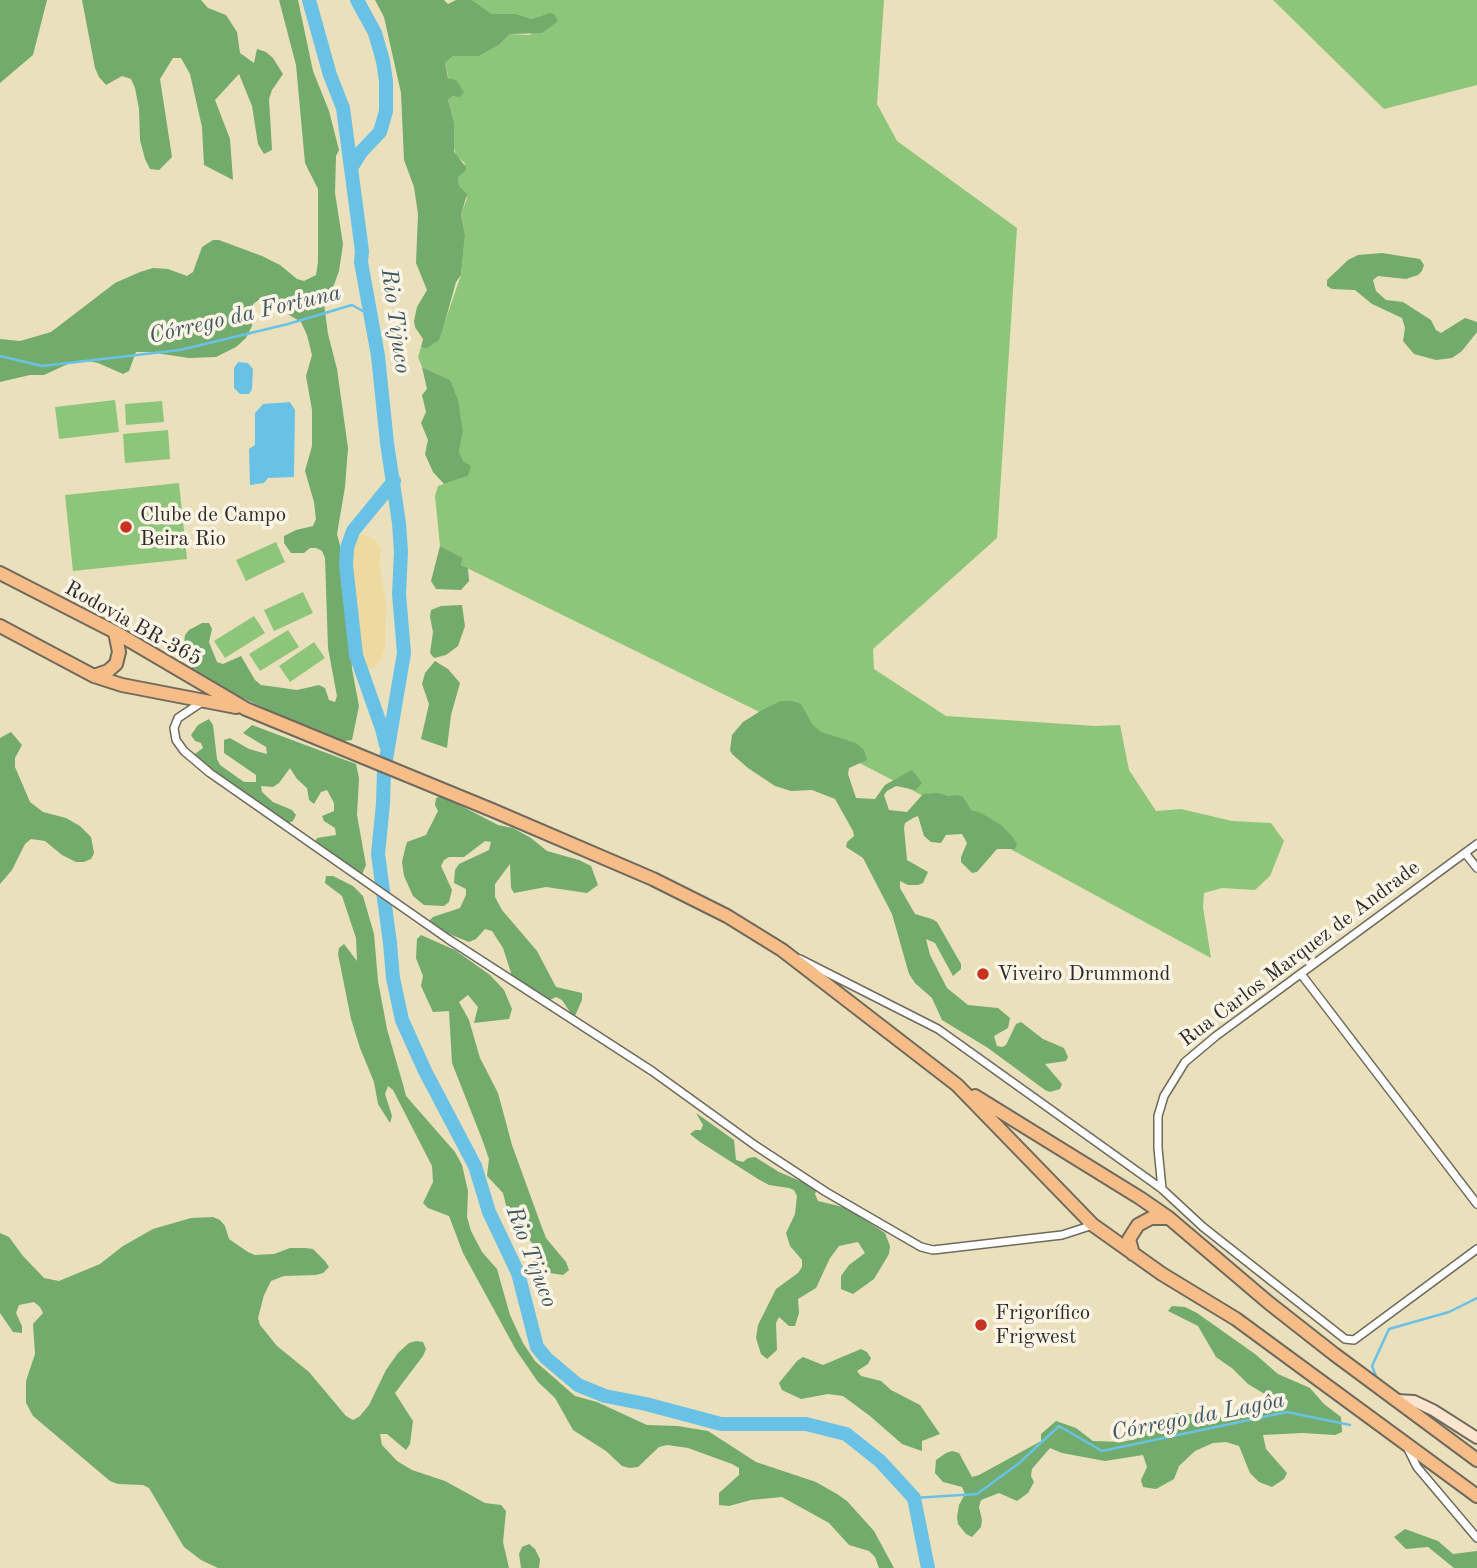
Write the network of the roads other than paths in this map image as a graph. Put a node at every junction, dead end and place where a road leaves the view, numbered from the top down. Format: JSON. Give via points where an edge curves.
{"nodes":[{"id":1,"x":0,"y":573,"type":"edge"},
{"id":2,"x":0,"y":626,"type":"edge"},
{"id":3,"x":115,"y":632,"type":"junction"},
{"id":4,"x":94,"y":676,"type":"junction"},
{"id":5,"x":203,"y":701,"type":"junction"},
{"id":6,"x":246,"y":709,"type":"junction"},
{"id":7,"x":1477,"y":844,"type":"edge"},
{"id":8,"x":1465,"y":853,"type":"junction"},
{"id":9,"x":1477,"y":868,"type":"edge"},
{"id":10,"x":782,"y":950,"type":"junction"},
{"id":11,"x":1301,"y":974,"type":"junction"},
{"id":12,"x":957,"y":1085,"type":"junction"},
{"id":13,"x":1161,"y":1189,"type":"junction"},
{"id":14,"x":1477,"y":1204,"type":"edge"},
{"id":15,"x":1169,"y":1218,"type":"junction"},
{"id":16,"x":1093,"y":1225,"type":"junction"},
{"id":17,"x":1477,"y":1249,"type":"edge"},
{"id":18,"x":1133,"y":1254,"type":"junction"},
{"id":19,"x":1396,"y":1400,"type":"junction"},
{"id":20,"x":1477,"y":1438,"type":"edge"},
{"id":21,"x":1405,"y":1443,"type":"junction"},
{"id":22,"x":1477,"y":1460,"type":"edge"},
{"id":23,"x":1477,"y":1496,"type":"edge"},
{"id":24,"x":1477,"y":1538,"type":"edge"}],
"edges":[{"from":1,"to":3,"type":"main road","name":"Rodovia BR-365"},
{"from":2,"to":4,"type":"main road","name":"Rodovia BR-365"},
{"from":3,"to":4,"type":"main road","via":[[116,664]]},
{"from":3,"to":6,"type":"main road","name":"Rodovia BR-365"},
{"from":4,"to":5,"type":"main road","name":"Rodovia BR-365"},
{"from":5,"to":6,"type":"main road","name":"Rodovia BR-365"},
{"from":5,"to":16,"type":"street","via":[[175,724],[176,740],[210,773],[756,1146],[921,1247],[950,1250],[1062,1235]]},
{"from":6,"to":10,"type":"main road","name":"Rodovia BR-365","via":[[653,879]]},
{"from":7,"to":8,"type":"street","name":"Rua Carlos Marquez de Andrade"},
{"from":8,"to":9,"type":"street"},
{"from":8,"to":11,"type":"street","name":"Rua Carlos Marquez de Andrade"},
{"from":10,"to":12,"type":"main road","name":"Rodovia BR-365"},
{"from":10,"to":13,"type":"street","via":[[938,1029]]},
{"from":11,"to":13,"type":"street","name":"Rua Carlos Marquez de Andrade","via":[[1195,1053],[1173,1078],[1158,1115]]},
{"from":11,"to":14,"type":"street"},
{"from":12,"to":15,"type":"main road"},
{"from":12,"to":16,"type":"main road"},
{"from":13,"to":17,"type":"street","via":[[1345,1339],[1354,1340]]},
{"from":15,"to":18,"type":"main road","via":[[1151,1218],[1138,1225],[1129,1239]]},
{"from":15,"to":19,"type":"main road","via":[[1269,1304]]},
{"from":16,"to":18,"type":"main road"},
{"from":18,"to":21,"type":"main road","via":[[1236,1319]]},
{"from":19,"to":20,"type":"main road","via":[[1414,1401]]},
{"from":19,"to":22,"type":"main road"},
{"from":21,"to":23,"type":"main road"},
{"from":21,"to":24,"type":"street","via":[[1417,1467]]}]}
